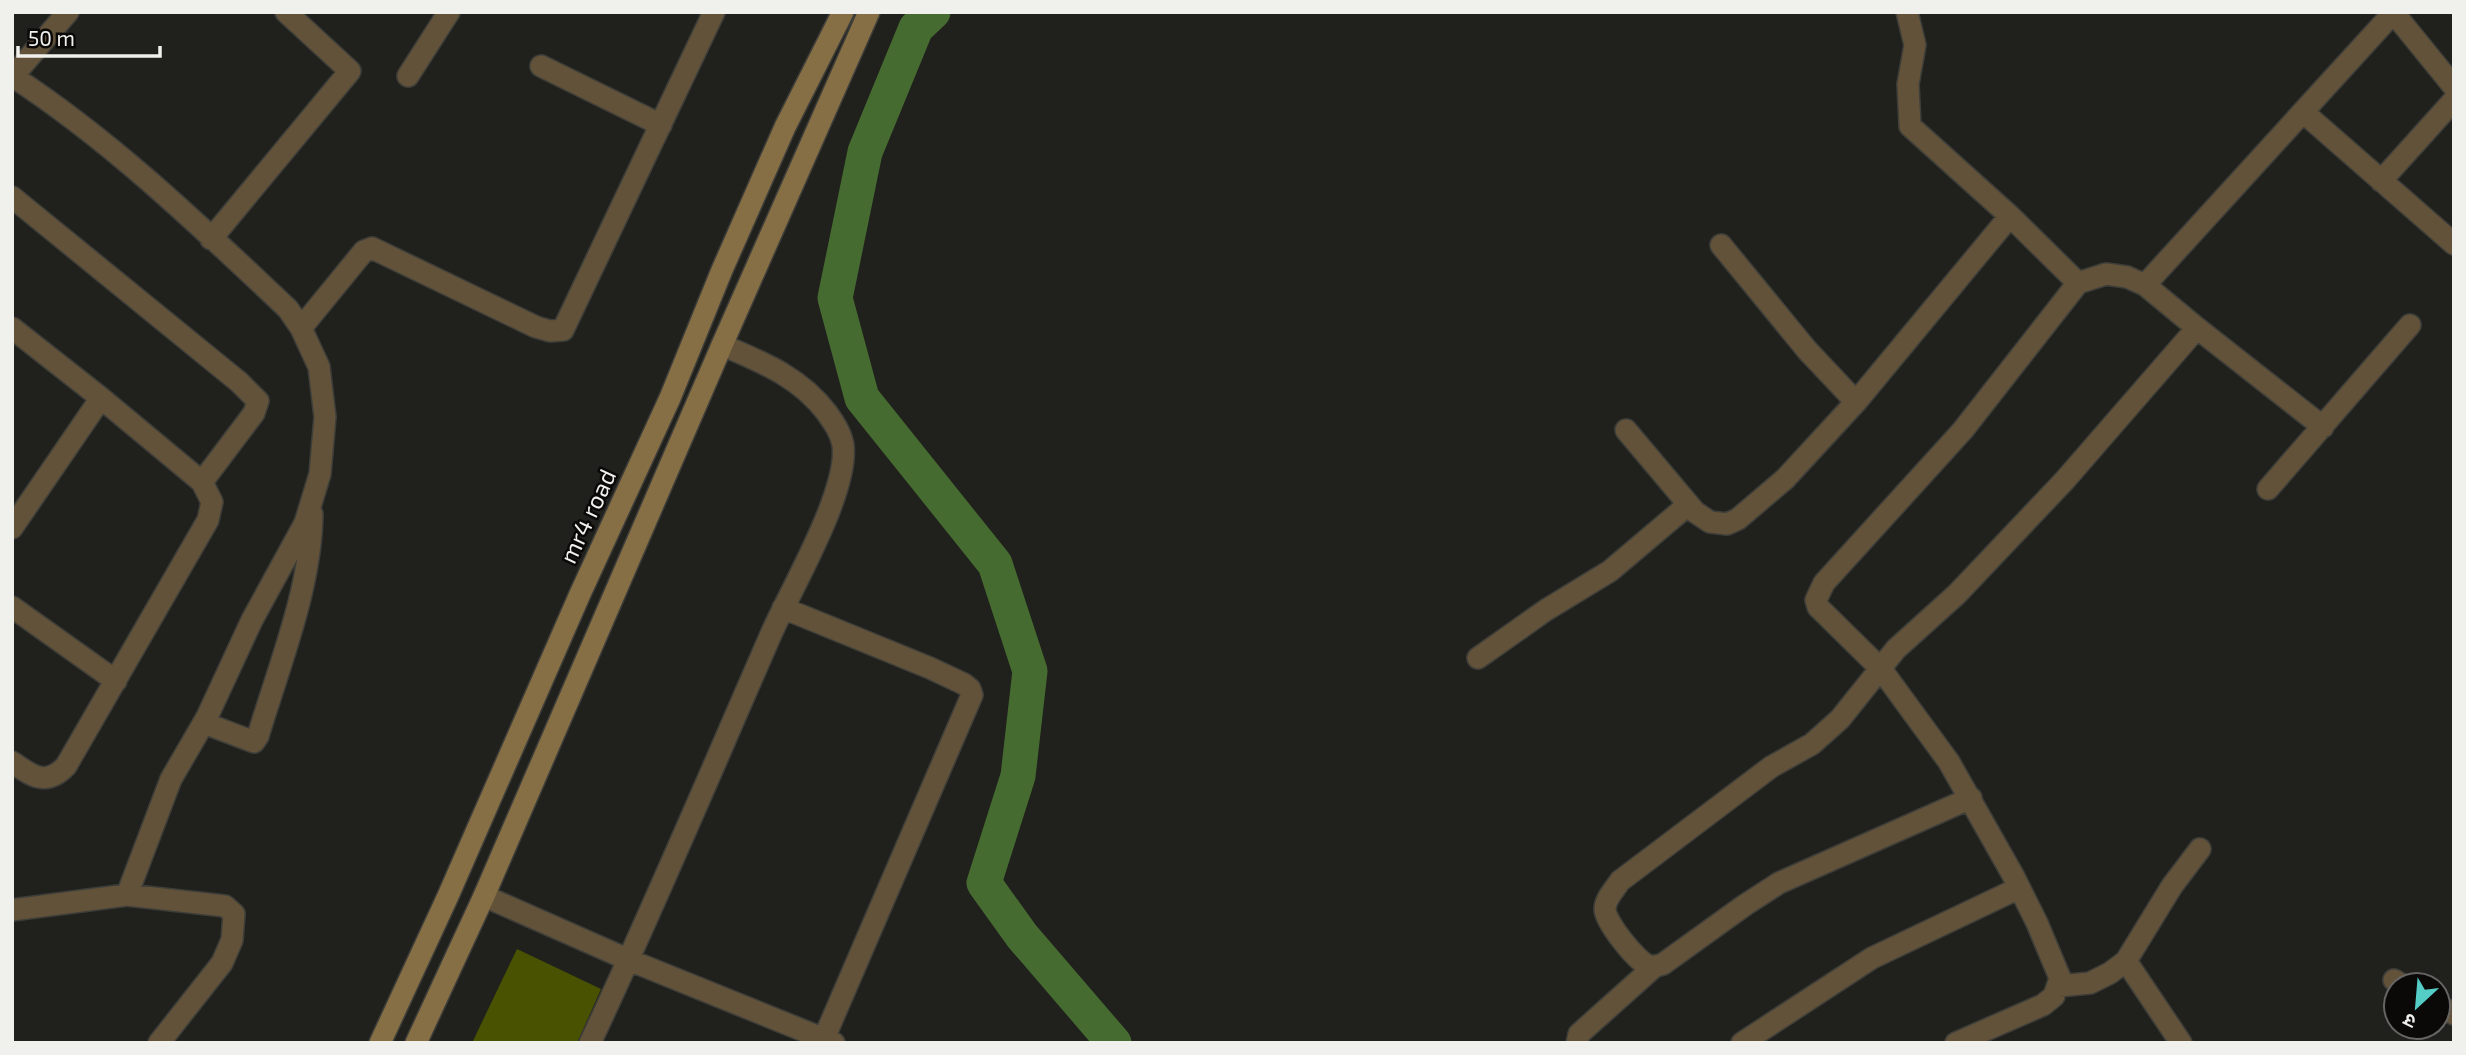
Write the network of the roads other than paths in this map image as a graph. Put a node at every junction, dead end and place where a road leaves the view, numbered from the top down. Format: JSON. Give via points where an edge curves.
{"nodes":[{"id":1,"x":68,"y":12,"type":"edge"},
{"id":2,"x":286,"y":12,"type":"edge"},
{"id":3,"x":449,"y":12,"type":"edge"},
{"id":4,"x":843,"y":12,"type":"edge"},
{"id":5,"x":869,"y":12,"type":"edge"},
{"id":6,"x":1907,"y":12,"type":"edge"},
{"id":7,"x":2393,"y":13,"type":"edge"},
{"id":8,"x":706,"y":15,"type":"edge"},
{"id":9,"x":541,"y":66,"type":"dead end"},
{"id":10,"x":12,"y":76,"type":"edge"},
{"id":11,"x":408,"y":76,"type":"dead end"},
{"id":12,"x":2454,"y":87,"type":"edge"},
{"id":13,"x":2454,"y":100,"type":"edge"},
{"id":14,"x":2303,"y":112,"type":"junction"},
{"id":15,"x":661,"y":125,"type":"junction"},
{"id":16,"x":2381,"y":181,"type":"junction"},
{"id":17,"x":12,"y":197,"type":"edge"},
{"id":18,"x":2010,"y":216,"type":"junction"},
{"id":19,"x":211,"y":239,"type":"junction"},
{"id":20,"x":1721,"y":244,"type":"dead end"},
{"id":21,"x":2454,"y":244,"type":"edge"},
{"id":22,"x":2078,"y":283,"type":"junction"},
{"id":23,"x":2145,"y":285,"type":"junction"},
{"id":24,"x":2410,"y":325,"type":"dead end"},
{"id":25,"x":301,"y":328,"type":"junction"},
{"id":26,"x":2197,"y":328,"type":"junction"},
{"id":27,"x":13,"y":330,"type":"edge"},
{"id":28,"x":722,"y":345,"type":"junction"},
{"id":29,"x":101,"y":398,"type":"junction"},
{"id":30,"x":1856,"y":402,"type":"junction"},
{"id":31,"x":2323,"y":427,"type":"junction"},
{"id":32,"x":1626,"y":430,"type":"dead end"},
{"id":33,"x":202,"y":482,"type":"junction"},
{"id":34,"x":2267,"y":489,"type":"dead end"},
{"id":35,"x":313,"y":498,"type":"junction"},
{"id":36,"x":1688,"y":505,"type":"junction"},
{"id":37,"x":12,"y":528,"type":"edge"},
{"id":38,"x":12,"y":607,"type":"edge"},
{"id":39,"x":783,"y":608,"type":"junction"},
{"id":40,"x":1478,"y":658,"type":"dead end"},
{"id":41,"x":1881,"y":669,"type":"junction"},
{"id":42,"x":116,"y":681,"type":"junction"},
{"id":43,"x":204,"y":723,"type":"junction"},
{"id":44,"x":12,"y":762,"type":"edge"},
{"id":45,"x":1971,"y":798,"type":"junction"},
{"id":46,"x":2200,"y":849,"type":"dead end"},
{"id":47,"x":2019,"y":888,"type":"junction"},
{"id":48,"x":127,"y":895,"type":"junction"},
{"id":49,"x":484,"y":896,"type":"junction"},
{"id":50,"x":12,"y":910,"type":"edge"},
{"id":51,"x":629,"y":961,"type":"junction"},
{"id":52,"x":2126,"y":961,"type":"junction"},
{"id":53,"x":1655,"y":967,"type":"junction"},
{"id":54,"x":2059,"y":986,"type":"junction"},
{"id":55,"x":827,"y":1041,"type":"edge"},
{"id":56,"x":159,"y":1043,"type":"edge"},
{"id":57,"x":380,"y":1043,"type":"edge"},
{"id":58,"x":416,"y":1043,"type":"edge"},
{"id":59,"x":590,"y":1043,"type":"edge"},
{"id":60,"x":1577,"y":1043,"type":"edge"},
{"id":61,"x":1742,"y":1043,"type":"edge"},
{"id":62,"x":1956,"y":1043,"type":"edge"},
{"id":63,"x":2181,"y":1043,"type":"edge"}],
"edges":[{"from":1,"to":10,"type":"street"},
{"from":2,"to":19,"type":"street","via":[[350,71]]},
{"from":3,"to":11,"type":"street"},
{"from":4,"to":57,"type":"street","name":"mr4 road","via":[[785,127],[670,398]]},
{"from":5,"to":28,"type":"street"},
{"from":6,"to":18,"type":"street","via":[[1915,45],[1908,84],[1910,126]]},
{"from":7,"to":12,"type":"street"},
{"from":7,"to":14,"type":"street"},
{"from":8,"to":15,"type":"street"},
{"from":9,"to":15,"type":"street"},
{"from":10,"to":19,"type":"street","via":[[76,120]]},
{"from":13,"to":16,"type":"street"},
{"from":14,"to":16,"type":"street"},
{"from":14,"to":23,"type":"street"},
{"from":15,"to":25,"type":"street","via":[[563,330],[536,327],[372,248],[364,251]]},
{"from":16,"to":21,"type":"street"},
{"from":17,"to":33,"type":"street","via":[[258,401],[254,413]]},
{"from":18,"to":22,"type":"street"},
{"from":18,"to":30,"type":"street"},
{"from":19,"to":25,"type":"street","via":[[288,309]]},
{"from":20,"to":30,"type":"street","via":[[1807,351]]},
{"from":22,"to":23,"type":"street","via":[[2106,274],[2127,276]]},
{"from":22,"to":41,"type":"street","via":[[1963,430],[1817,594],[1818,607]]},
{"from":23,"to":26,"type":"street"},
{"from":24,"to":31,"type":"street"},
{"from":25,"to":35,"type":"street","via":[[319,366],[325,417]]},
{"from":26,"to":31,"type":"street"},
{"from":26,"to":41,"type":"street","via":[[2065,480]]},
{"from":27,"to":29,"type":"street"},
{"from":28,"to":39,"type":"street","via":[[793,379],[816,398],[837,426],[843,445],[838,485]]},
{"from":28,"to":49,"type":"street"},
{"from":29,"to":33,"type":"street"},
{"from":29,"to":37,"type":"street"},
{"from":30,"to":36,"type":"street","via":[[1785,479],[1738,519],[1727,524],[1710,522]]},
{"from":31,"to":34,"type":"street"},
{"from":32,"to":36,"type":"street"},
{"from":33,"to":42,"type":"street","via":[[212,502],[208,520]]},
{"from":35,"to":43,"type":"street"},
{"from":35,"to":43,"type":"street","via":[[312,545],[258,736],[254,742]]},
{"from":36,"to":40,"type":"street","via":[[1610,571]]},
{"from":38,"to":42,"type":"street"},
{"from":39,"to":51,"type":"street"},
{"from":39,"to":55,"type":"street","via":[[930,668],[964,684],[972,695]]},
{"from":41,"to":45,"type":"street"},
{"from":41,"to":53,"type":"street","via":[[1840,719],[1812,744],[1771,767],[1620,881],[1606,901],[1605,912],[1620,938],[1646,965]]},
{"from":42,"to":44,"type":"street","via":[[59,774],[39,778]]},
{"from":43,"to":48,"type":"street","via":[[171,779]]},
{"from":45,"to":47,"type":"street"},
{"from":45,"to":53,"type":"street","via":[[1779,883]]},
{"from":46,"to":52,"type":"street"},
{"from":47,"to":54,"type":"street","via":[[2056,967]]},
{"from":47,"to":61,"type":"street","via":[[1872,958]]},
{"from":48,"to":50,"type":"street"},
{"from":48,"to":56,"type":"street","via":[[225,906],[234,914],[232,940],[222,963]]},
{"from":49,"to":51,"type":"street"},
{"from":49,"to":58,"type":"street"},
{"from":51,"to":55,"type":"street"},
{"from":51,"to":59,"type":"street"},
{"from":52,"to":54,"type":"street","via":[[2090,983]]},
{"from":52,"to":63,"type":"street"},
{"from":53,"to":60,"type":"street","via":[[1579,1034]]},
{"from":54,"to":62,"type":"street","via":[[2043,1005]]}]}
